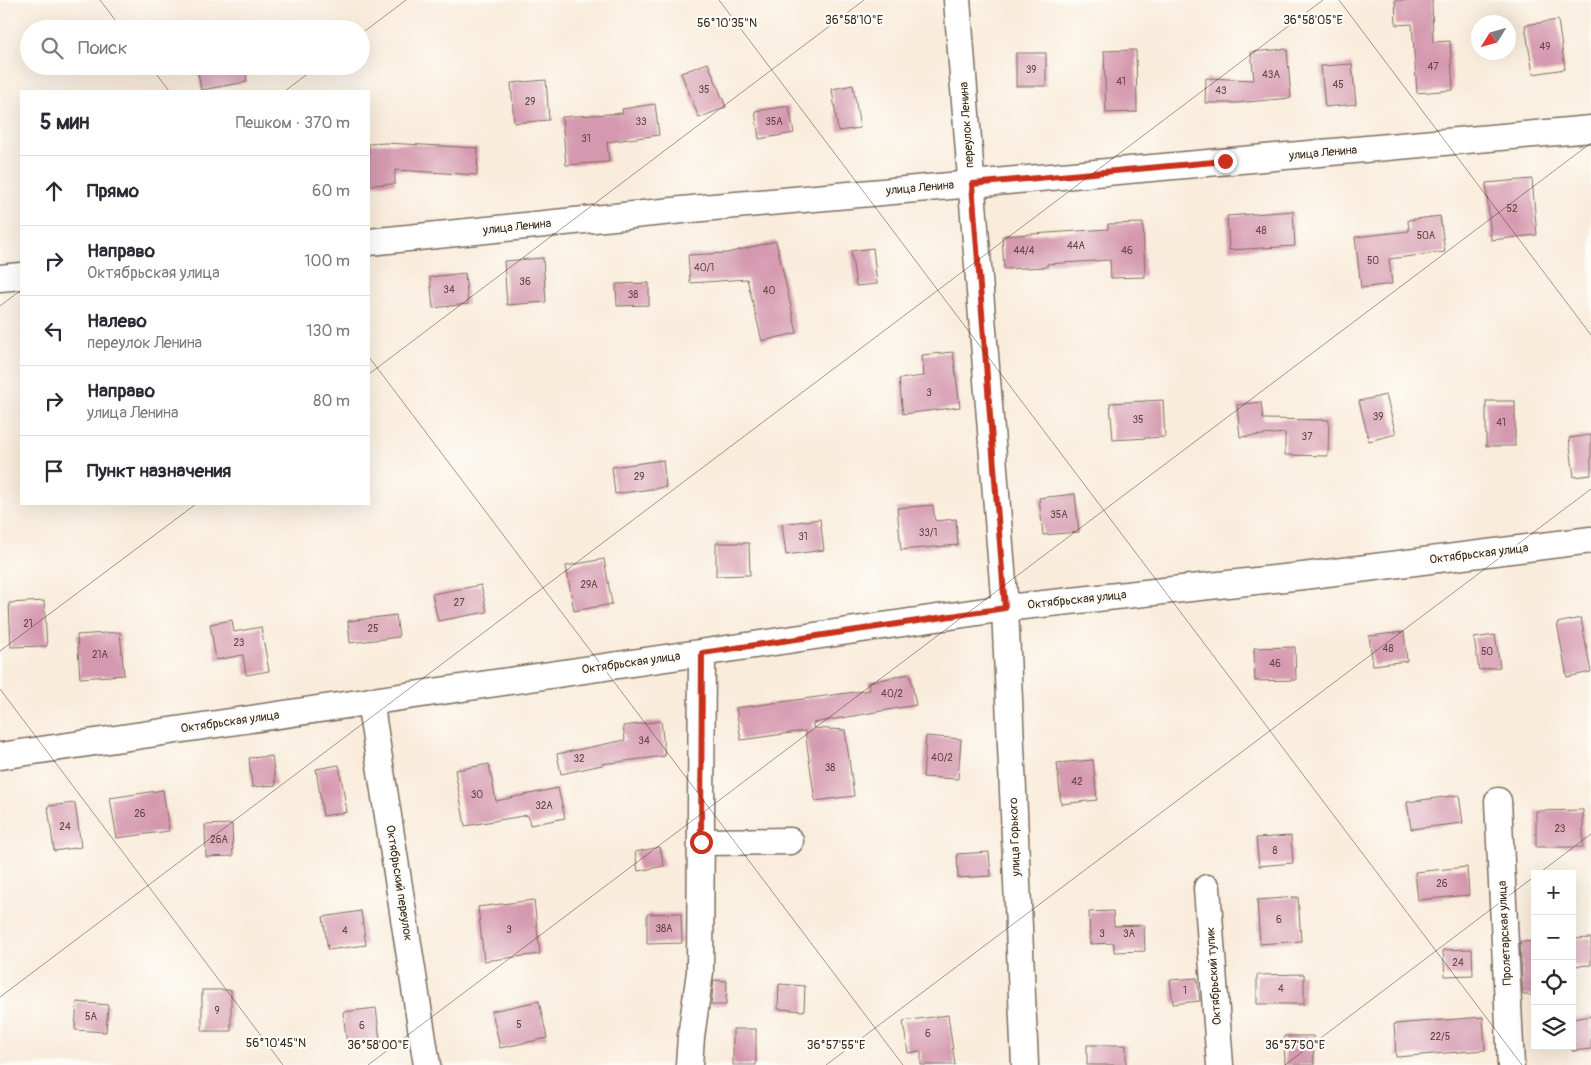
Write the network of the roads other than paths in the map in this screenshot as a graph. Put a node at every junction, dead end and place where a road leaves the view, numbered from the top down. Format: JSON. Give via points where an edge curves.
{"nodes":[{"id":1,"x":957,"y":0,"type":"edge"},
{"id":2,"x":1591,"y":129,"type":"edge"},
{"id":3,"x":972,"y":184,"type":"junction"},
{"id":4,"x":370,"y":242,"type":"edge"},
{"id":5,"x":20,"y":276,"type":"edge"},
{"id":6,"x":0,"y":278,"type":"edge"},
{"id":7,"x":1591,"y":540,"type":"edge"},
{"id":8,"x":1005,"y":608,"type":"junction"},
{"id":9,"x":702,"y":653,"type":"junction"},
{"id":10,"x":370,"y":702,"type":"junction"},
{"id":11,"x":0,"y":756,"type":"edge"},
{"id":12,"x":1498,"y":801,"type":"dead end"},
{"id":13,"x":790,"y":841,"type":"dead end"},
{"id":14,"x":701,"y":842,"type":"junction"},
{"id":15,"x":1207,"y":888,"type":"dead end"},
{"id":16,"x":427,"y":1065,"type":"edge"},
{"id":17,"x":689,"y":1065,"type":"edge"},
{"id":18,"x":1025,"y":1065,"type":"edge"},
{"id":19,"x":1220,"y":1065,"type":"edge"},
{"id":20,"x":1511,"y":1065,"type":"edge"}],
"edges":[{"from":1,"to":3,"type":"street","name":"переулок Ленина"},
{"from":2,"to":3,"type":"street","name":"улица Ленина"},
{"from":3,"to":4,"type":"street","name":"улица Ленина"},
{"from":3,"to":8,"type":"street","name":"переулок Ленина"},
{"from":5,"to":6,"type":"street"},
{"from":7,"to":8,"type":"street","name":"Октябрьская улица","via":[[1303,576]]},
{"from":8,"to":9,"type":"street","name":"Октябрьская улица"},
{"from":8,"to":18,"type":"street","name":"улица Горького"},
{"from":9,"to":10,"type":"street","name":"Октябрьская улица"},
{"from":9,"to":14,"type":"street"},
{"from":10,"to":11,"type":"street","name":"Октябрьская улица"},
{"from":10,"to":16,"type":"street","name":"Октябрьский переулок"},
{"from":12,"to":20,"type":"street","name":"Пролетарская улица"},
{"from":13,"to":14,"type":"street"},
{"from":14,"to":17,"type":"street","via":[[700,972]]},
{"from":15,"to":19,"type":"street","name":"Октябрьский тупик"}]}
